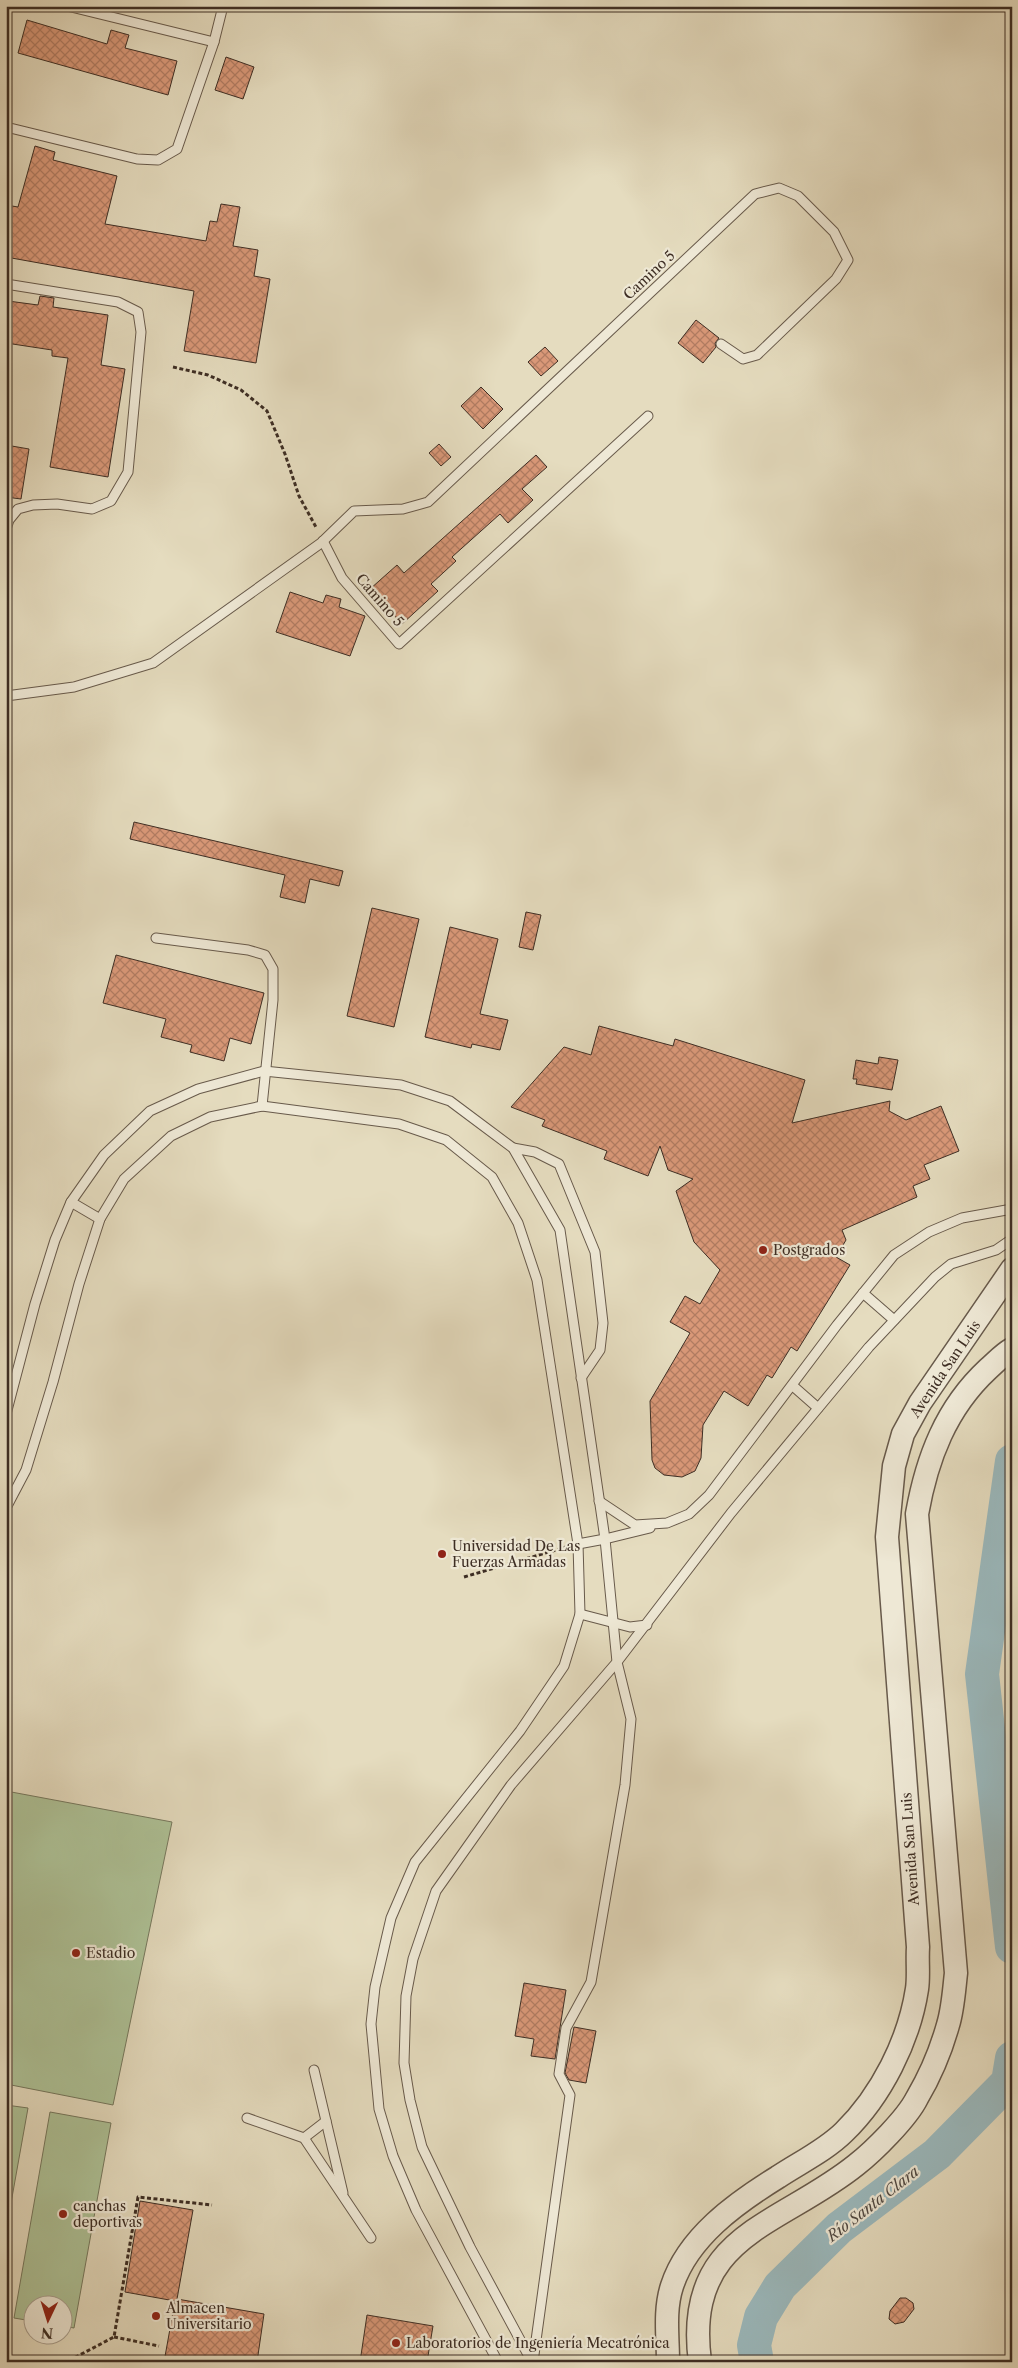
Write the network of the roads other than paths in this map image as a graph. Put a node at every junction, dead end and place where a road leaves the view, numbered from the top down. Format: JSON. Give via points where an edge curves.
{"nodes":[{"id":1,"x":67,"y":6,"type":"edge"},
{"id":2,"x":223,"y":6,"type":"edge"},
{"id":3,"x":214,"y":42,"type":"junction"},
{"id":4,"x":6,"y":127,"type":"edge"},
{"id":5,"x":6,"y":284,"type":"edge"},
{"id":6,"x":720,"y":344,"type":"dead end"},
{"id":7,"x":648,"y":416,"type":"dead end"},
{"id":8,"x":6,"y":529,"type":"edge"},
{"id":9,"x":322,"y":542,"type":"junction"},
{"id":10,"x":6,"y":696,"type":"edge"},
{"id":11,"x":156,"y":938,"type":"dead end"},
{"id":12,"x":264,"y":1071,"type":"junction"},
{"id":13,"x":262,"y":1106,"type":"junction"},
{"id":14,"x":513,"y":1148,"type":"junction"},
{"id":15,"x":71,"y":1202,"type":"junction"},
{"id":16,"x":1012,"y":1209,"type":"edge"},
{"id":17,"x":100,"y":1218,"type":"junction"},
{"id":18,"x":1012,"y":1239,"type":"edge"},
{"id":19,"x":1012,"y":1269,"type":"edge"},
{"id":20,"x":863,"y":1293,"type":"junction"},
{"id":21,"x":894,"y":1320,"type":"junction"},
{"id":22,"x":1012,"y":1349,"type":"edge"},
{"id":23,"x":582,"y":1378,"type":"junction"},
{"id":24,"x":793,"y":1386,"type":"junction"},
{"id":25,"x":818,"y":1408,"type":"junction"},
{"id":26,"x":6,"y":1414,"type":"edge"},
{"id":27,"x":600,"y":1502,"type":"junction"},
{"id":28,"x":6,"y":1508,"type":"edge"},
{"id":29,"x":667,"y":1523,"type":"junction"},
{"id":30,"x":605,"y":1540,"type":"junction"},
{"id":31,"x":578,"y":1544,"type":"junction"},
{"id":32,"x":580,"y":1614,"type":"junction"},
{"id":33,"x":614,"y":1624,"type":"junction"},
{"id":34,"x":646,"y":1626,"type":"junction"},
{"id":35,"x":617,"y":1662,"type":"junction"},
{"id":36,"x":314,"y":2070,"type":"dead end"},
{"id":37,"x":246,"y":2118,"type":"dead end"},
{"id":38,"x":326,"y":2121,"type":"junction"},
{"id":39,"x":304,"y":2138,"type":"junction"},
{"id":40,"x":345,"y":2201,"type":"junction"},
{"id":41,"x":371,"y":2238,"type":"dead end"},
{"id":42,"x":498,"y":2362,"type":"edge"},
{"id":43,"x":533,"y":2362,"type":"edge"},
{"id":44,"x":668,"y":2362,"type":"edge"},
{"id":45,"x":700,"y":2362,"type":"edge"}],
"edges":[{"from":1,"to":3,"type":"lane"},
{"from":2,"to":3,"type":"lane"},
{"from":3,"to":4,"type":"lane","via":[[176,149],[158,160],[137,159]]},
{"from":5,"to":8,"type":"lane","via":[[118,302],[138,312],[141,332],[128,472],[111,501],[92,508],[57,504],[18,509]]},
{"from":6,"to":9,"type":"lane","name":"Camino 5","via":[[743,359],[757,355],[836,279],[848,260],[834,232],[798,196],[779,188],[755,194],[428,502],[403,509],[354,511]]},
{"from":7,"to":9,"type":"lane","name":"Camino 5","via":[[399,644],[342,578]]},
{"from":9,"to":10,"type":"lane","via":[[152,663],[74,687]]},
{"from":11,"to":12,"type":"lane","via":[[265,955],[273,969],[273,1000]]},
{"from":12,"to":13,"type":"lane"},
{"from":12,"to":14,"type":"lane","via":[[402,1085],[450,1101]]},
{"from":12,"to":15,"type":"lane","via":[[198,1089],[150,1111],[104,1155]]},
{"from":13,"to":17,"type":"lane","via":[[210,1117],[170,1136],[124,1178]]},
{"from":13,"to":31,"type":"lane","via":[[399,1124],[446,1140],[492,1177],[518,1223],[537,1280]]},
{"from":14,"to":23,"type":"lane","via":[[560,1230]]},
{"from":14,"to":23,"type":"lane","via":[[535,1152],[560,1164],[595,1252],[603,1323],[600,1350]]},
{"from":15,"to":17,"type":"lane"},
{"from":15,"to":26,"type":"lane","via":[[35,1304]]},
{"from":16,"to":20,"type":"lane","via":[[962,1218],[929,1232],[894,1255]]},
{"from":17,"to":28,"type":"lane","via":[[26,1470]]},
{"from":18,"to":21,"type":"lane","via":[[996,1250],[951,1264]]},
{"from":19,"to":44,"type":"street","name":"Avenida San Luis","via":[[920,1403],[903,1434],[894,1466],[887,1537],[918,1947],[917,1988],[905,2035],[883,2081],[843,2133],[747,2196],[698,2241],[683,2262],[672,2287],[667,2316]]},
{"from":20,"to":21,"type":"lane"},
{"from":20,"to":24,"type":"lane"},
{"from":21,"to":25,"type":"lane"},
{"from":22,"to":45,"type":"street","via":[[971,1385],[950,1415],[933,1448],[917,1514],[956,1973],[948,2024],[917,2100],[878,2144],[856,2165],[729,2248],[706,2290],[697,2336]]},
{"from":23,"to":27,"type":"lane"},
{"from":24,"to":25,"type":"lane"},
{"from":24,"to":29,"type":"lane","via":[[709,1495],[689,1514]]},
{"from":25,"to":34,"type":"lane","via":[[731,1513]]},
{"from":27,"to":29,"type":"lane","via":[[635,1525]]},
{"from":27,"to":30,"type":"lane"},
{"from":29,"to":30,"type":"lane"},
{"from":30,"to":31,"type":"lane"},
{"from":30,"to":33,"type":"lane"},
{"from":31,"to":32,"type":"lane"},
{"from":32,"to":33,"type":"lane"},
{"from":32,"to":42,"type":"lane","via":[[564,1666],[520,1731],[416,1862],[392,1918],[371,2024],[379,2109],[393,2156],[416,2210]]},
{"from":33,"to":34,"type":"lane"},
{"from":33,"to":35,"type":"lane"},
{"from":34,"to":35,"type":"lane"},
{"from":35,"to":43,"type":"lane","via":[[631,1719],[625,1786],[591,1982],[566,2028],[558,2074],[570,2095]]},
{"from":35,"to":43,"type":"lane","via":[[511,1785],[436,1890],[413,1959],[406,1996],[404,2063],[422,2148],[470,2247]]},
{"from":36,"to":38,"type":"lane"},
{"from":37,"to":39,"type":"lane"},
{"from":38,"to":39,"type":"lane"},
{"from":38,"to":40,"type":"lane"},
{"from":39,"to":40,"type":"lane"},
{"from":40,"to":41,"type":"lane"}]}
